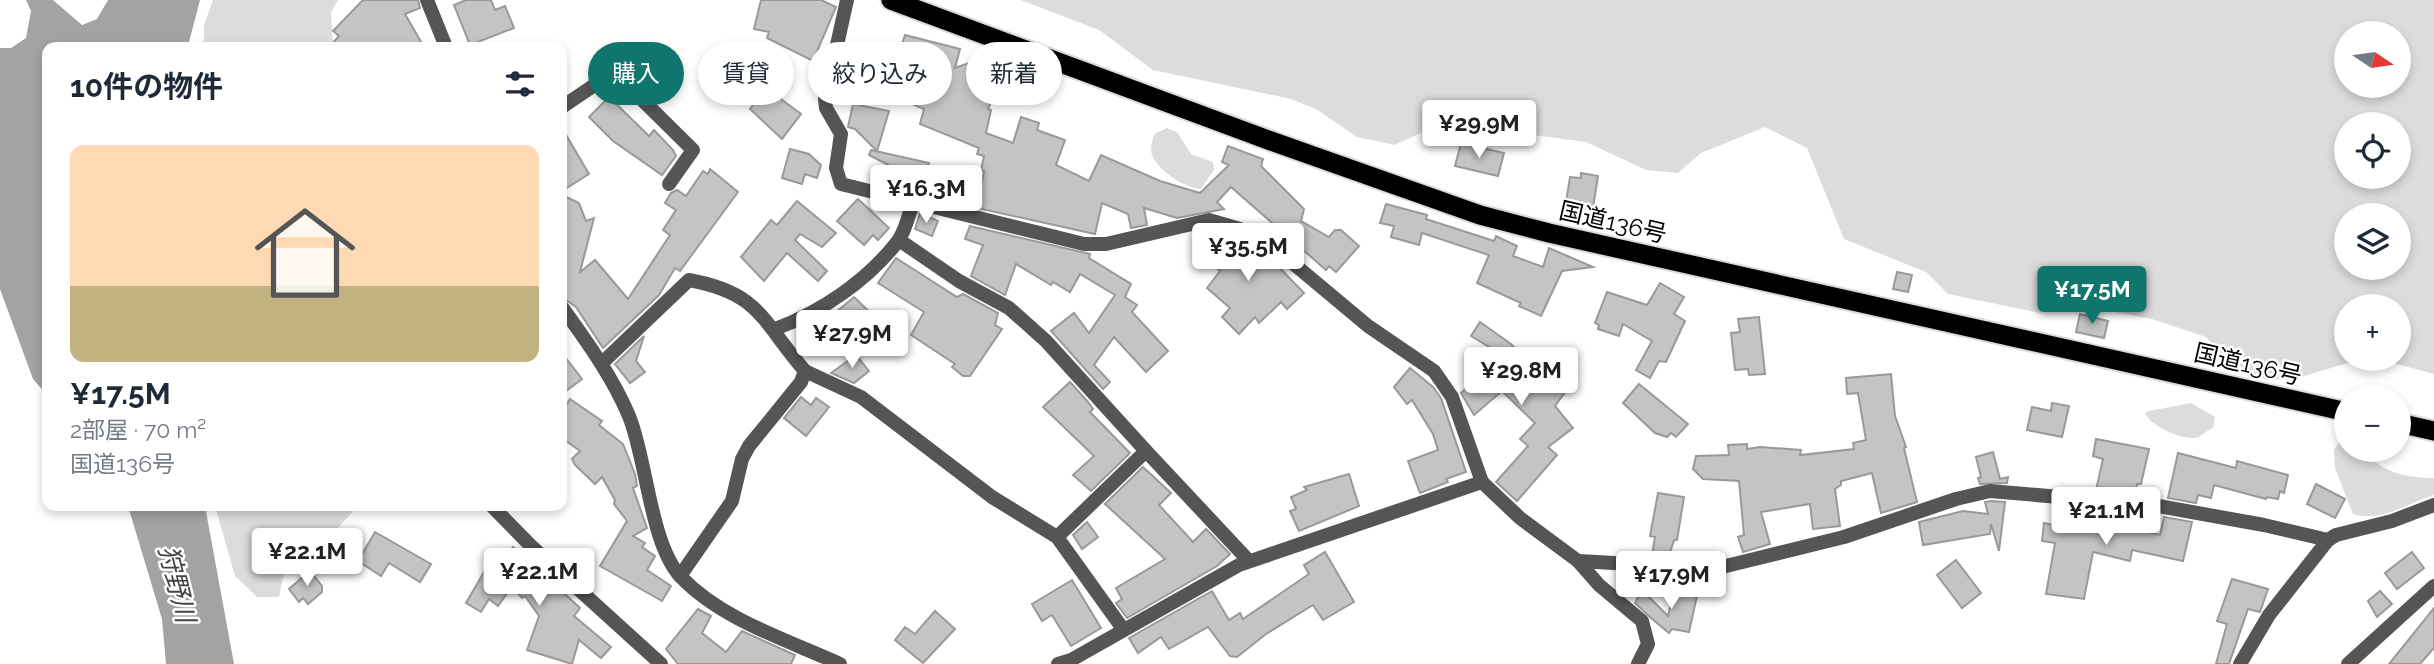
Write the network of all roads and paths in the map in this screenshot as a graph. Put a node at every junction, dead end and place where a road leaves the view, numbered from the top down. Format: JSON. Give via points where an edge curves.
{"nodes":[{"id":1,"x":427,"y":0,"type":"edge"},
{"id":2,"x":847,"y":0,"type":"edge"},
{"id":3,"x":891,"y":0,"type":"edge"},
{"id":4,"x":444,"y":42,"type":"edge"},
{"id":5,"x":567,"y":104,"type":"edge"},
{"id":6,"x":669,"y":184,"type":"dead end"},
{"id":7,"x":914,"y":200,"type":"junction"},
{"id":8,"x":899,"y":240,"type":"junction"},
{"id":9,"x":567,"y":314,"type":"edge"},
{"id":10,"x":775,"y":329,"type":"junction"},
{"id":11,"x":601,"y":363,"type":"junction"},
{"id":12,"x":805,"y":371,"type":"junction"},
{"id":13,"x":2334,"y":409,"type":"edge"},
{"id":14,"x":2411,"y":426,"type":"edge"},
{"id":15,"x":2434,"y":431,"type":"edge"},
{"id":16,"x":1146,"y":451,"type":"junction"},
{"id":17,"x":1482,"y":482,"type":"junction"},
{"id":18,"x":2434,"y":505,"type":"edge"},
{"id":19,"x":497,"y":511,"type":"edge"},
{"id":20,"x":1057,"y":537,"type":"junction"},
{"id":21,"x":2328,"y":540,"type":"junction"},
{"id":22,"x":1249,"y":561,"type":"junction"},
{"id":23,"x":1578,"y":561,"type":"junction"},
{"id":24,"x":680,"y":576,"type":"junction"},
{"id":25,"x":2434,"y":586,"type":"edge"},
{"id":26,"x":1124,"y":629,"type":"junction"},
{"id":27,"x":661,"y":664,"type":"edge"},
{"id":28,"x":840,"y":664,"type":"edge"},
{"id":29,"x":1058,"y":664,"type":"edge"},
{"id":30,"x":1638,"y":664,"type":"edge"},
{"id":31,"x":2239,"y":664,"type":"edge"},
{"id":32,"x":2348,"y":664,"type":"edge"}],
"edges":[{"from":1,"to":4,"type":"street"},
{"from":2,"to":7,"type":"street","via":[[825,99],[841,134],[837,177],[854,189]]},
{"from":3,"to":13,"type":"highway","name":"国道136号","via":[[1480,215]]},
{"from":5,"to":6,"type":"street","via":[[617,75],[693,150]]},
{"from":7,"to":8,"type":"street"},
{"from":7,"to":17,"type":"street","via":[[1098,245],[1209,220],[1251,234],[1443,381]]},
{"from":8,"to":10,"type":"street","via":[[821,309]]},
{"from":8,"to":16,"type":"street","via":[[1009,308],[1046,341]]},
{"from":9,"to":11,"type":"street"},
{"from":10,"to":11,"type":"street","via":[[745,299],[717,285],[689,280]]},
{"from":10,"to":12,"type":"street"},
{"from":11,"to":24,"type":"street","via":[[630,418],[663,544]]},
{"from":12,"to":20,"type":"street","via":[[861,397],[992,497]]},
{"from":12,"to":24,"type":"street","via":[[749,446],[732,501]]},
{"from":14,"to":15,"type":"highway"},
{"from":16,"to":20,"type":"street"},
{"from":16,"to":22,"type":"street"},
{"from":17,"to":22,"type":"street"},
{"from":17,"to":23,"type":"street","via":[[1520,518]]},
{"from":18,"to":21,"type":"street"},
{"from":19,"to":27,"type":"street"},
{"from":20,"to":26,"type":"street"},
{"from":21,"to":23,"type":"street","via":[[2153,505],[1990,491],[1844,537],[1726,566]]},
{"from":21,"to":31,"type":"street","via":[[2269,615]]},
{"from":22,"to":26,"type":"street"},
{"from":23,"to":30,"type":"street","via":[[1642,621],[1648,644]]},
{"from":24,"to":28,"type":"street","via":[[735,615]]},
{"from":25,"to":32,"type":"street"},
{"from":26,"to":29,"type":"street"}]}
